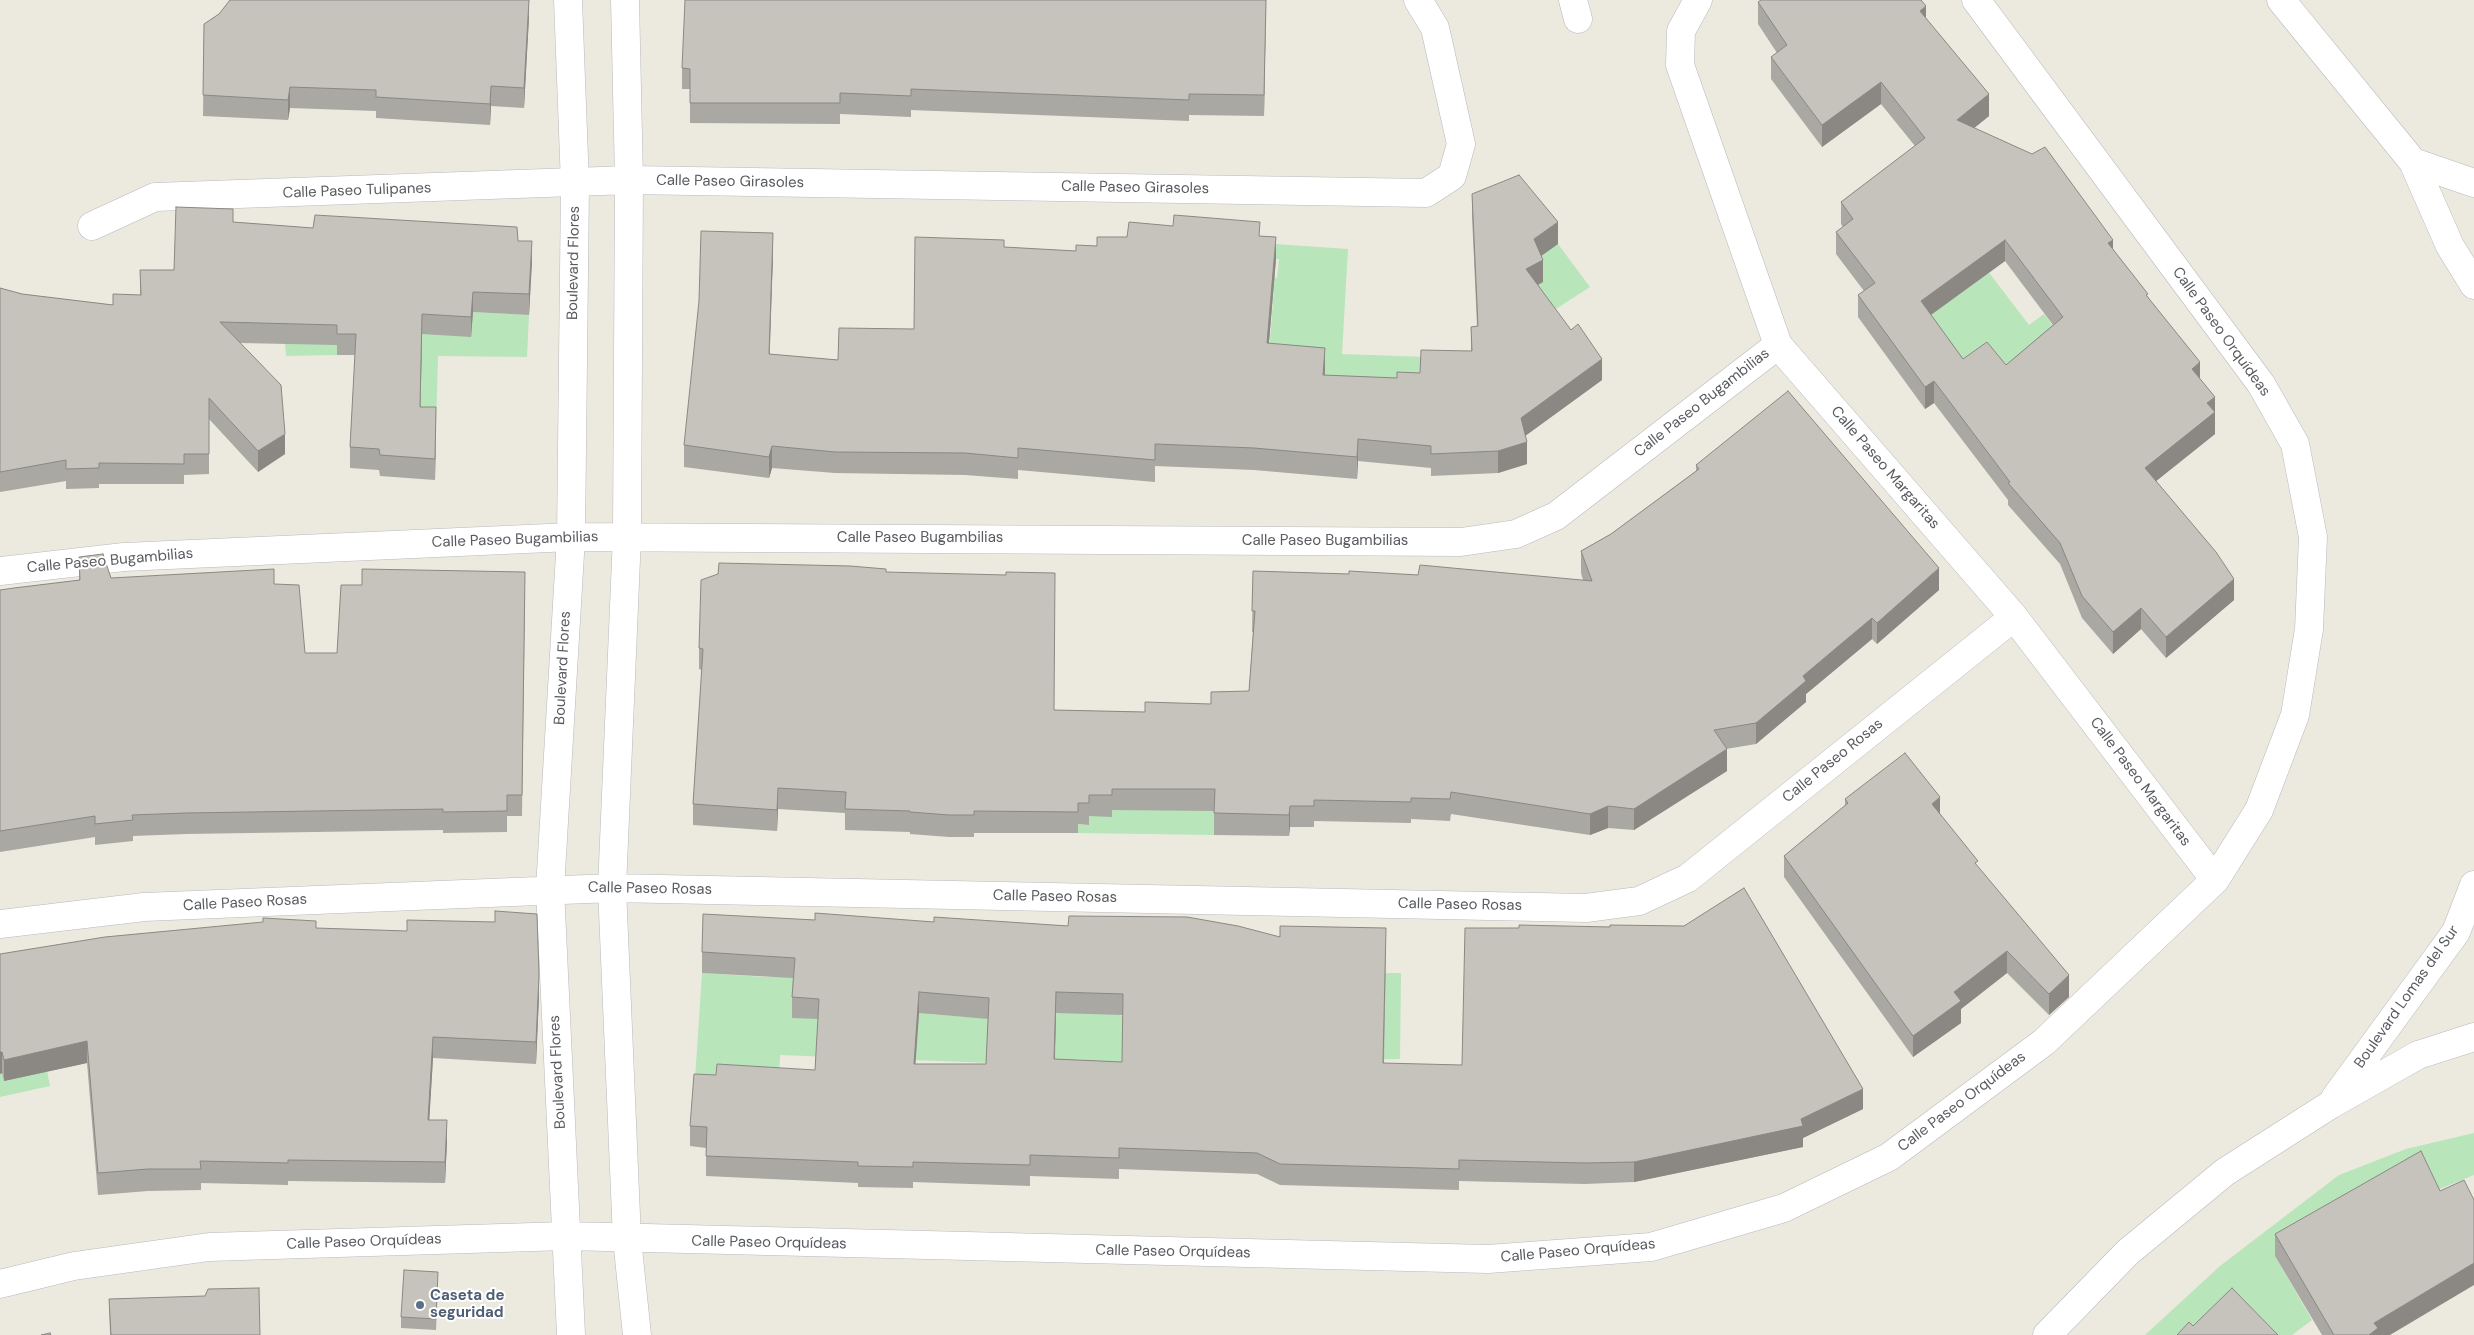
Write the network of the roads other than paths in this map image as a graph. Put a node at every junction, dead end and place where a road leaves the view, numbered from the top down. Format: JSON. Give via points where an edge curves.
{"nodes":[{"id":1,"x":568,"y":0,"type":"edge"},
{"id":2,"x":625,"y":0,"type":"edge"},
{"id":3,"x":1418,"y":0,"type":"edge"},
{"id":4,"x":1698,"y":0,"type":"edge"},
{"id":5,"x":1976,"y":0,"type":"edge"},
{"id":6,"x":2281,"y":0,"type":"edge"},
{"id":7,"x":2414,"y":162,"type":"junction"},
{"id":8,"x":629,"y":180,"type":"junction"},
{"id":9,"x":2474,"y":183,"type":"edge"},
{"id":10,"x":575,"y":184,"type":"junction"},
{"id":11,"x":92,"y":226,"type":"dead end"},
{"id":12,"x":2474,"y":285,"type":"edge"},
{"id":13,"x":1778,"y":344,"type":"junction"},
{"id":14,"x":627,"y":536,"type":"junction"},
{"id":15,"x":571,"y":537,"type":"junction"},
{"id":16,"x":0,"y":572,"type":"edge"},
{"id":17,"x":2014,"y":616,"type":"junction"},
{"id":18,"x":2215,"y":880,"type":"junction"},
{"id":19,"x":2474,"y":885,"type":"edge"},
{"id":20,"x":612,"y":888,"type":"junction"},
{"id":21,"x":550,"y":889,"type":"junction"},
{"id":22,"x":0,"y":924,"type":"edge"},
{"id":23,"x":2474,"y":1037,"type":"edge"},
{"id":24,"x":2418,"y":1055,"type":"junction"},
{"id":25,"x":2474,"y":1056,"type":"edge"},
{"id":26,"x":2330,"y":1105,"type":"junction"},
{"id":27,"x":566,"y":1236,"type":"junction"},
{"id":28,"x":628,"y":1239,"type":"junction"},
{"id":29,"x":0,"y":1284,"type":"edge"},
{"id":30,"x":571,"y":1335,"type":"edge"},
{"id":31,"x":637,"y":1335,"type":"edge"},
{"id":32,"x":2047,"y":1335,"type":"edge"}],
"edges":[{"from":1,"to":10,"type":"street","name":"Boulevard Flores"},
{"from":2,"to":8,"type":"street"},
{"from":3,"to":8,"type":"street","name":"Calle Paseo Girasoles","via":[[1435,28],[1461,144],[1452,176],[1426,193]]},
{"from":4,"to":13,"type":"street","name":"Calle Paseo Margaritas","via":[[1681,31],[1680,64]]},
{"from":5,"to":18,"type":"street","name":"Calle Paseo Orquídeas","via":[[2261,384],[2295,444],[2313,537],[2309,629],[2295,715],[2259,810]]},
{"from":6,"to":7,"type":"street"},
{"from":7,"to":9,"type":"street"},
{"from":7,"to":12,"type":"street","via":[[2450,246]]},
{"from":8,"to":10,"type":"street","name":"Calle Paseo Tulipanes"},
{"from":8,"to":14,"type":"street"},
{"from":10,"to":11,"type":"street","name":"Calle Paseo Tulipanes","via":[[155,197]]},
{"from":10,"to":15,"type":"street","name":"Boulevard Flores"},
{"from":13,"to":14,"type":"street","name":"Calle Paseo Bugambilias","via":[[1556,516],[1516,534],[1462,542]]},
{"from":13,"to":17,"type":"street","name":"Calle Paseo Margaritas"},
{"from":14,"to":15,"type":"street","name":"Calle Paseo Bugambilias"},
{"from":14,"to":20,"type":"street"},
{"from":15,"to":16,"type":"street","name":"Calle Paseo Bugambilias","via":[[124,557]]},
{"from":15,"to":21,"type":"street","name":"Boulevard Flores"},
{"from":17,"to":18,"type":"street","name":"Calle Paseo Margaritas"},
{"from":17,"to":20,"type":"street","name":"Calle Paseo Rosas","via":[[1688,878],[1639,901],[1586,908]]},
{"from":18,"to":28,"type":"street","name":"Calle Paseo Orquídeas","via":[[2044,1042],[1889,1157],[1784,1208],[1651,1247],[1488,1259]]},
{"from":19,"to":26,"type":"street","name":"Boulevard Lomas del Sur","via":[[2456,932]]},
{"from":20,"to":21,"type":"street","name":"Calle Paseo Rosas"},
{"from":20,"to":28,"type":"street"},
{"from":21,"to":22,"type":"street","name":"Calle Paseo Rosas","via":[[144,907]]},
{"from":21,"to":27,"type":"street","name":"Boulevard Flores"},
{"from":23,"to":24,"type":"street"},
{"from":24,"to":25,"type":"street"},
{"from":24,"to":26,"type":"street"},
{"from":26,"to":32,"type":"street","via":[[2225,1172],[2128,1252]]},
{"from":27,"to":28,"type":"street","name":"Calle Paseo Orquídeas"},
{"from":27,"to":29,"type":"street","name":"Calle Paseo Orquídeas","via":[[209,1247],[74,1266]]},
{"from":27,"to":30,"type":"street","name":"Boulevard Flores"},
{"from":28,"to":31,"type":"street"}]}
